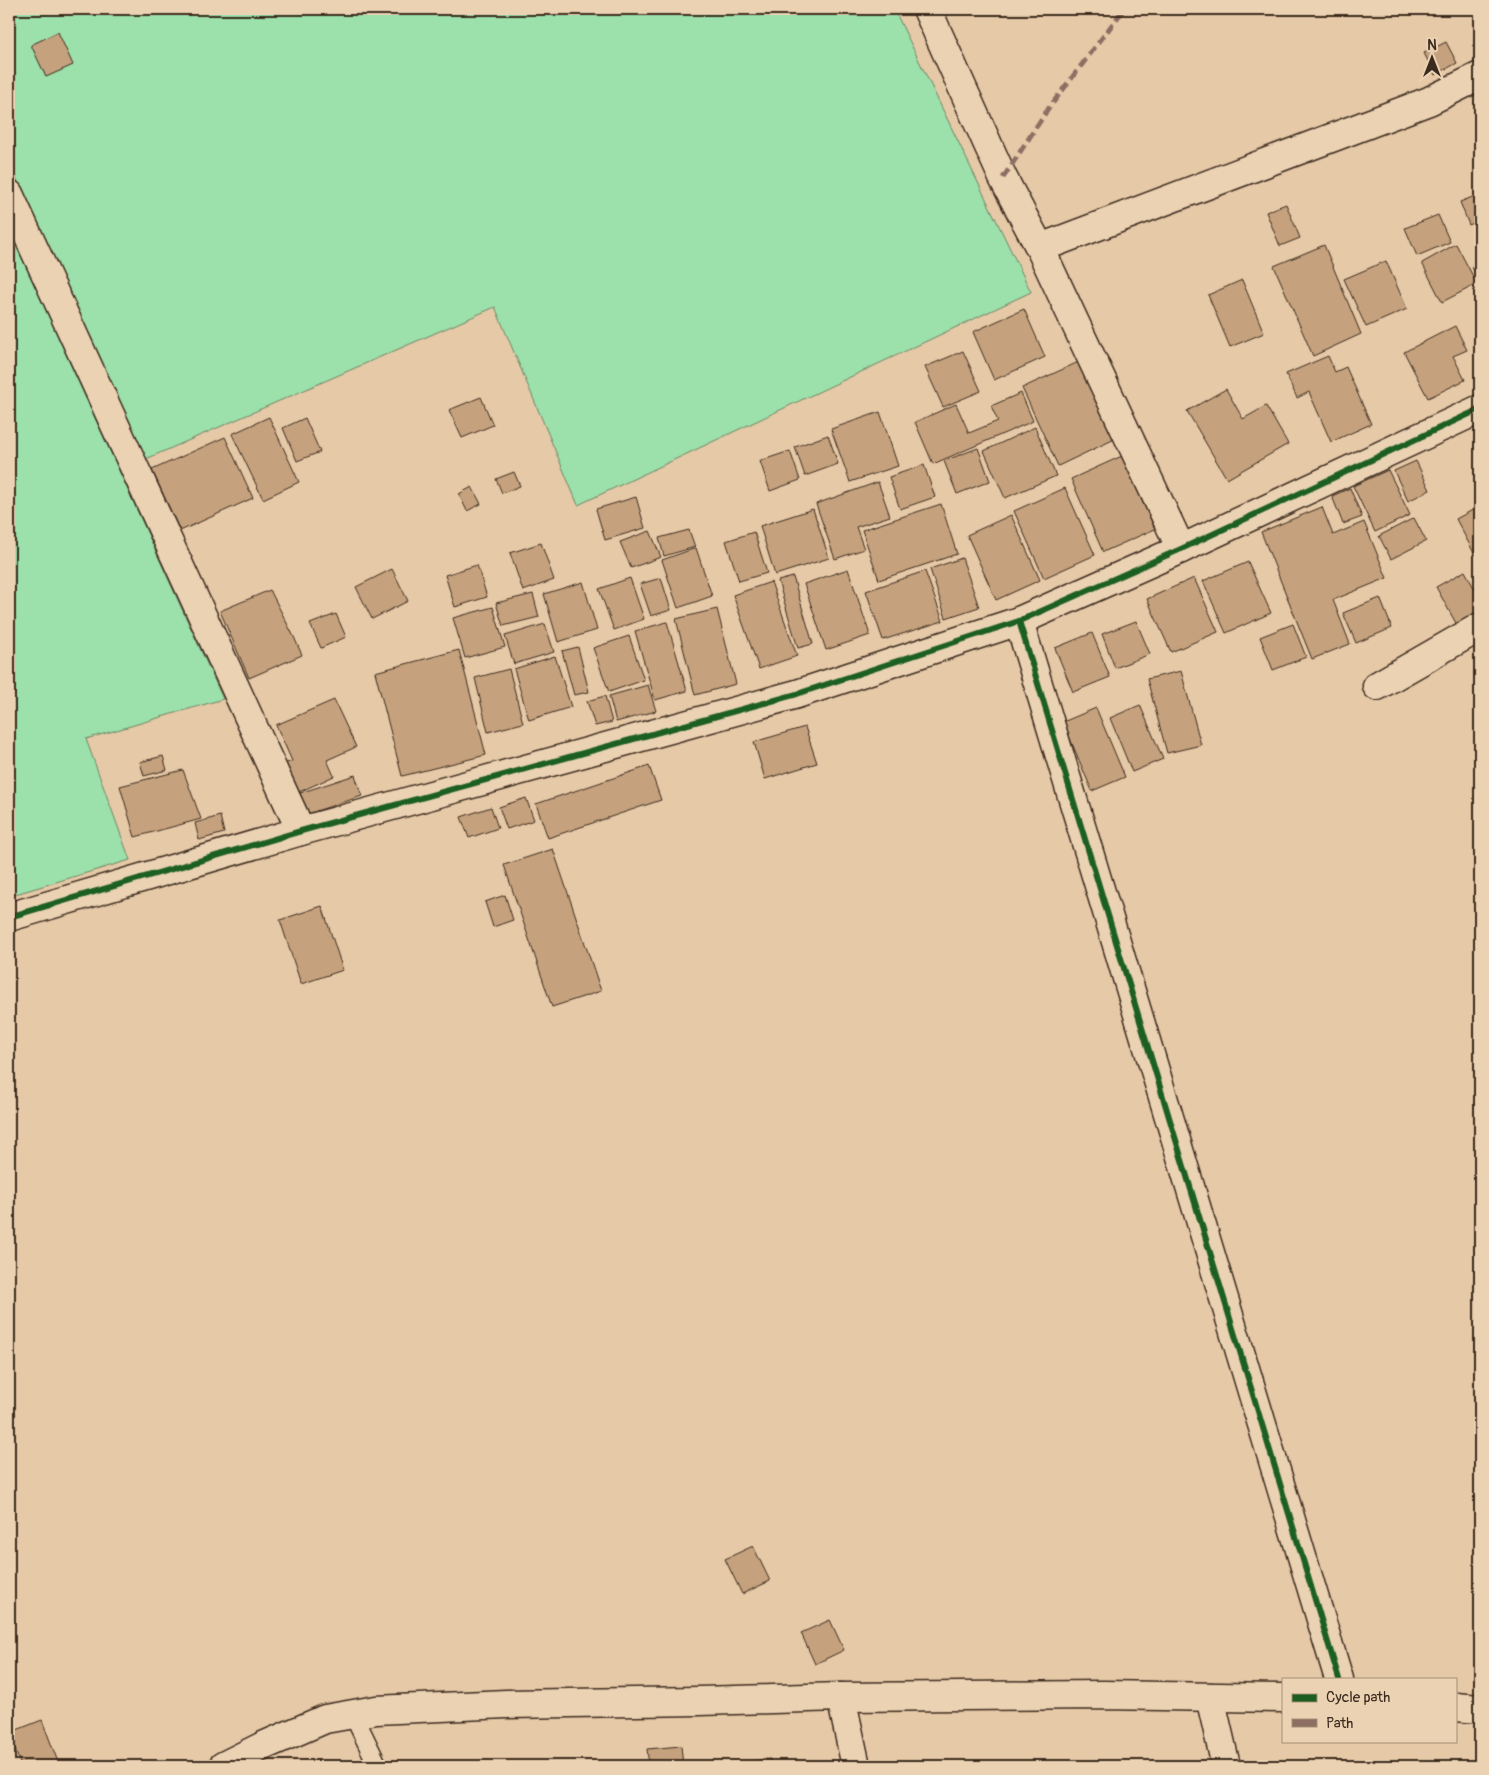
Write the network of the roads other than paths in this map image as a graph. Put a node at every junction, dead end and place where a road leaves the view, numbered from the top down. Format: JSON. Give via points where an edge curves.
{"nodes":[{"id":1,"x":927,"y":9,"type":"edge"},
{"id":2,"x":1480,"y":76,"type":"edge"},
{"id":3,"x":9,"y":194,"type":"edge"},
{"id":4,"x":1040,"y":248,"type":"junction"},
{"id":5,"x":1480,"y":409,"type":"edge"},
{"id":6,"x":1181,"y":549,"type":"junction"},
{"id":7,"x":1019,"y":621,"type":"junction"},
{"id":8,"x":1480,"y":627,"type":"edge"},
{"id":9,"x":1377,"y":686,"type":"dead end"},
{"id":10,"x":301,"y":831,"type":"junction"},
{"id":11,"x":9,"y":918,"type":"edge"},
{"id":12,"x":1339,"y":1678,"type":"edge"},
{"id":13,"x":841,"y":1697,"type":"junction"},
{"id":14,"x":1210,"y":1697,"type":"junction"},
{"id":15,"x":1282,"y":1698,"type":"edge"},
{"id":16,"x":1456,"y":1707,"type":"edge"},
{"id":17,"x":1480,"y":1709,"type":"edge"},
{"id":18,"x":353,"y":1714,"type":"junction"},
{"id":19,"x":224,"y":1766,"type":"edge"},
{"id":20,"x":378,"y":1766,"type":"edge"},
{"id":21,"x":856,"y":1766,"type":"edge"},
{"id":22,"x":1226,"y":1766,"type":"edge"}],
"edges":[{"from":1,"to":4,"type":"street","via":[[1004,178]]},
{"from":2,"to":4,"type":"street","via":[[1429,100]]},
{"from":3,"to":10,"type":"street"},
{"from":4,"to":6,"type":"street"},
{"from":5,"to":6,"type":"street"},
{"from":6,"to":7,"type":"street"},
{"from":7,"to":10,"type":"street","via":[[797,694]]},
{"from":7,"to":12,"type":"street"},
{"from":8,"to":9,"type":"street"},
{"from":10,"to":11,"type":"street"},
{"from":13,"to":14,"type":"street"},
{"from":13,"to":18,"type":"street","via":[[506,1704]]},
{"from":13,"to":21,"type":"street"},
{"from":14,"to":15,"type":"street"},
{"from":14,"to":22,"type":"street"},
{"from":16,"to":17,"type":"street"},
{"from":18,"to":19,"type":"street","via":[[325,1719]]},
{"from":18,"to":20,"type":"lane"}]}
